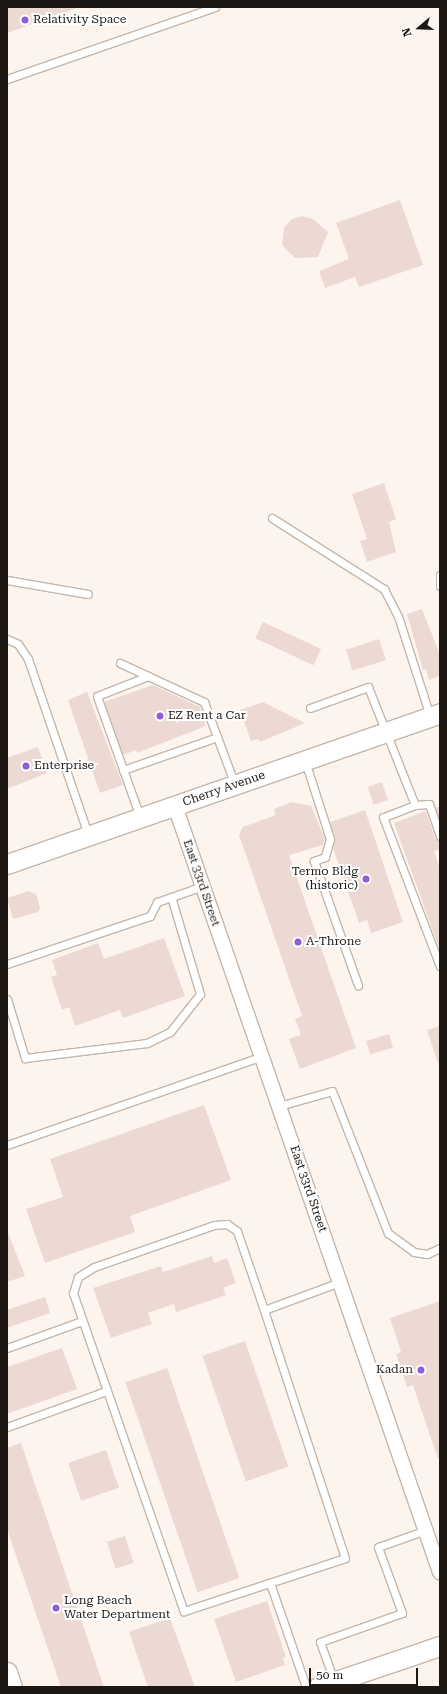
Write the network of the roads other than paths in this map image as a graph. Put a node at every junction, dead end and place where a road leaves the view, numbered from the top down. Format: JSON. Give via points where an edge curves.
{"nodes":[{"id":1,"x":215,"y":7,"type":"edge"},
{"id":2,"x":7,"y":79,"type":"edge"},
{"id":3,"x":272,"y":518,"type":"dead end"},
{"id":4,"x":440,"y":575,"type":"edge"},
{"id":5,"x":7,"y":580,"type":"edge"},
{"id":6,"x":440,"y":586,"type":"edge"},
{"id":7,"x":88,"y":594,"type":"dead end"},
{"id":8,"x":7,"y":640,"type":"edge"},
{"id":9,"x":120,"y":663,"type":"dead end"},
{"id":10,"x":148,"y":676,"type":"junction"},
{"id":11,"x":310,"y":708,"type":"dead end"},
{"id":12,"x":435,"y":715,"type":"edge"},
{"id":13,"x":384,"y":733,"type":"junction"},
{"id":14,"x":217,"y":737,"type":"junction"},
{"id":15,"x":304,"y":760,"type":"junction"},
{"id":16,"x":123,"y":770,"type":"junction"},
{"id":17,"x":235,"y":785,"type":"junction"},
{"id":18,"x":415,"y":805,"type":"junction"},
{"id":19,"x":175,"y":806,"type":"junction"},
{"id":20,"x":140,"y":818,"type":"junction"},
{"id":21,"x":89,"y":836,"type":"junction"},
{"id":22,"x":440,"y":836,"type":"edge"},
{"id":23,"x":7,"y":864,"type":"edge"},
{"id":24,"x":203,"y":886,"type":"junction"},
{"id":25,"x":171,"y":897,"type":"junction"},
{"id":26,"x":7,"y":964,"type":"edge"},
{"id":27,"x":440,"y":966,"type":"edge"},
{"id":28,"x":358,"y":985,"type":"dead end"},
{"id":29,"x":7,"y":999,"type":"edge"},
{"id":30,"x":262,"y":1056,"type":"junction"},
{"id":31,"x":279,"y":1106,"type":"junction"},
{"id":32,"x":7,"y":1145,"type":"edge"},
{"id":33,"x":440,"y":1248,"type":"edge"},
{"id":34,"x":340,"y":1282,"type":"junction"},
{"id":35,"x":264,"y":1310,"type":"junction"},
{"id":36,"x":82,"y":1321,"type":"junction"},
{"id":37,"x":7,"y":1348,"type":"edge"},
{"id":38,"x":106,"y":1391,"type":"junction"},
{"id":39,"x":7,"y":1427,"type":"edge"},
{"id":40,"x":426,"y":1530,"type":"junction"},
{"id":41,"x":440,"y":1572,"type":"edge"},
{"id":42,"x":270,"y":1583,"type":"junction"},
{"id":43,"x":440,"y":1646,"type":"edge"},
{"id":44,"x":7,"y":1672,"type":"edge"},
{"id":45,"x":326,"y":1684,"type":"edge"},
{"id":46,"x":12,"y":1687,"type":"edge"},
{"id":47,"x":306,"y":1687,"type":"edge"}],
"edges":[{"from":1,"to":2,"type":"lane"},
{"from":3,"to":12,"type":"lane","via":[[384,589],[398,616]]},
{"from":4,"to":6,"type":"lane"},
{"from":5,"to":7,"type":"lane"},
{"from":8,"to":21,"type":"lane","via":[[18,644],[28,659]]},
{"from":9,"to":10,"type":"lane"},
{"from":10,"to":14,"type":"lane","via":[[204,702]]},
{"from":10,"to":16,"type":"lane","via":[[96,696]]},
{"from":11,"to":13,"type":"lane","via":[[368,688]]},
{"from":12,"to":13,"type":"main road","name":"Cherry Avenue"},
{"from":13,"to":15,"type":"main road","name":"Cherry Avenue"},
{"from":13,"to":18,"type":"lane"},
{"from":14,"to":16,"type":"lane"},
{"from":14,"to":17,"type":"lane"},
{"from":15,"to":17,"type":"main road","name":"Cherry Avenue"},
{"from":15,"to":28,"type":"lane","via":[[330,839],[325,857],[314,861]]},
{"from":16,"to":20,"type":"lane"},
{"from":17,"to":19,"type":"main road","name":"Cherry Avenue"},
{"from":18,"to":22,"type":"lane","via":[[429,804]]},
{"from":18,"to":27,"type":"lane","via":[[383,817]]},
{"from":19,"to":20,"type":"main road","name":"Cherry Avenue"},
{"from":19,"to":24,"type":"street","name":"East 33rd Street"},
{"from":20,"to":21,"type":"main road","name":"Cherry Avenue"},
{"from":21,"to":23,"type":"main road","name":"Cherry Avenue"},
{"from":24,"to":25,"type":"lane"},
{"from":24,"to":30,"type":"street","name":"East 33rd Street"},
{"from":25,"to":26,"type":"lane","via":[[157,902],[150,916]]},
{"from":25,"to":29,"type":"lane","via":[[200,994],[170,1032],[147,1043],[25,1058]]},
{"from":30,"to":31,"type":"street","name":"East 33rd Street"},
{"from":30,"to":32,"type":"lane"},
{"from":31,"to":33,"type":"lane","via":[[332,1091],[388,1233],[414,1252],[426,1254]]},
{"from":31,"to":34,"type":"street","name":"East 33rd Street"},
{"from":34,"to":35,"type":"lane"},
{"from":34,"to":40,"type":"street","name":"East 33rd Street"},
{"from":35,"to":36,"type":"lane","via":[[237,1231],[220,1225],[94,1266],[78,1277],[73,1293]]},
{"from":35,"to":42,"type":"lane","via":[[344,1558]]},
{"from":36,"to":37,"type":"lane"},
{"from":36,"to":38,"type":"lane"},
{"from":38,"to":39,"type":"lane"},
{"from":38,"to":42,"type":"lane","via":[[184,1611]]},
{"from":40,"to":41,"type":"street","name":"East 33rd Street"},
{"from":40,"to":45,"type":"lane","via":[[378,1547],[402,1613],[320,1642]]},
{"from":42,"to":47,"type":"lane"},
{"from":43,"to":45,"type":"main road"},
{"from":44,"to":46,"type":"main road"}]}
